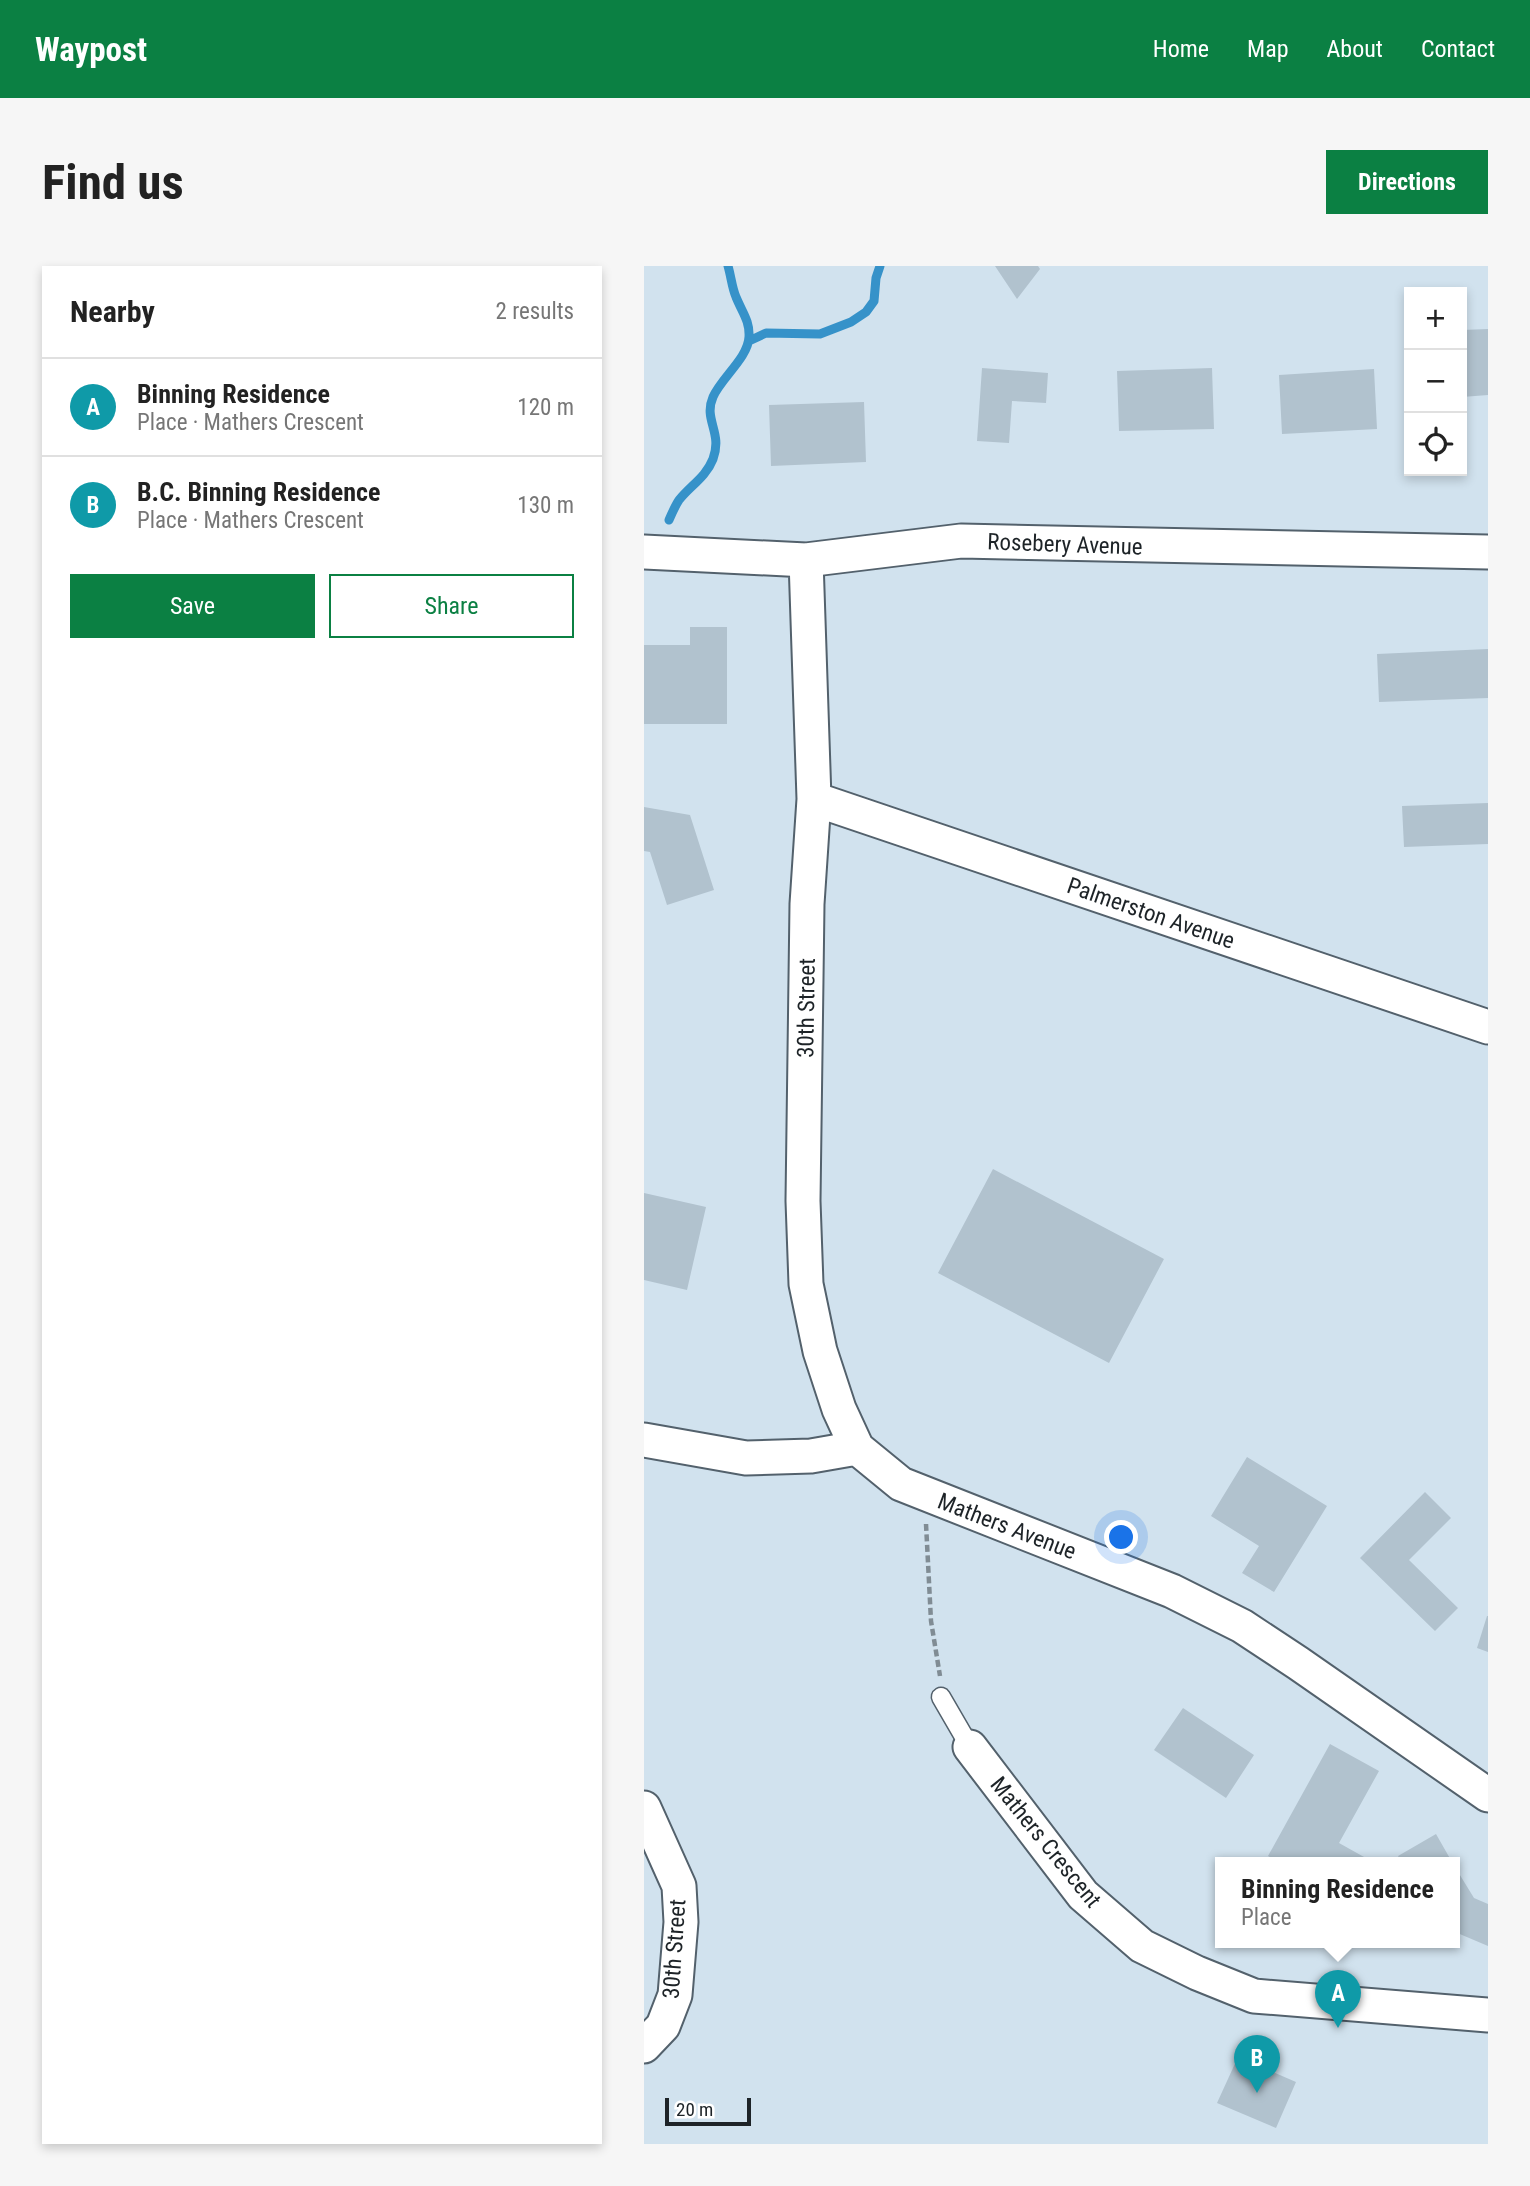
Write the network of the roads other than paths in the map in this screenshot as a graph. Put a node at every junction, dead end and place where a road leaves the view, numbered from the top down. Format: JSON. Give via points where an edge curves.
{"nodes":[{"id":1,"x":644,"y":552,"type":"edge"},
{"id":2,"x":1488,"y":552,"type":"edge"},
{"id":3,"x":806,"y":560,"type":"junction"},
{"id":4,"x":814,"y":799,"type":"junction"},
{"id":5,"x":1488,"y":1027,"type":"edge"},
{"id":6,"x":644,"y":1440,"type":"edge"},
{"id":7,"x":857,"y":1448,"type":"junction"},
{"id":8,"x":941,"y":1697,"type":"road end"},
{"id":9,"x":970,"y":1747,"type":"joint"},
{"id":10,"x":1488,"y":1795,"type":"edge"},
{"id":11,"x":644,"y":1808,"type":"edge"},
{"id":12,"x":1488,"y":2015,"type":"edge"},
{"id":13,"x":644,"y":2046,"type":"edge"}],
"edges":[{"from":1,"to":3,"type":"street","name":"Rosebery Avenue"},
{"from":2,"to":3,"type":"street","name":"Rosebery Avenue","via":[[961,541]]},
{"from":3,"to":4,"type":"street","name":"30th Street"},
{"from":4,"to":5,"type":"street","name":"Palmerston Avenue"},
{"from":4,"to":7,"type":"street","name":"30th Street","via":[[807,904],[806,1284],[820,1351]]},
{"from":6,"to":7,"type":"street","via":[[746,1458],[811,1456]]},
{"from":7,"to":10,"type":"street","name":"Mathers Avenue","via":[[901,1484],[1172,1591],[1242,1626]]},
{"from":8,"to":9,"type":"lane"},
{"from":9,"to":12,"type":"street","name":"Mathers Crescent","via":[[1083,1895],[1142,1946],[1254,1996]]},
{"from":11,"to":13,"type":"street","name":"30th Street","via":[[679,1886],[681,1922],[675,1995],[663,2026]]}]}
